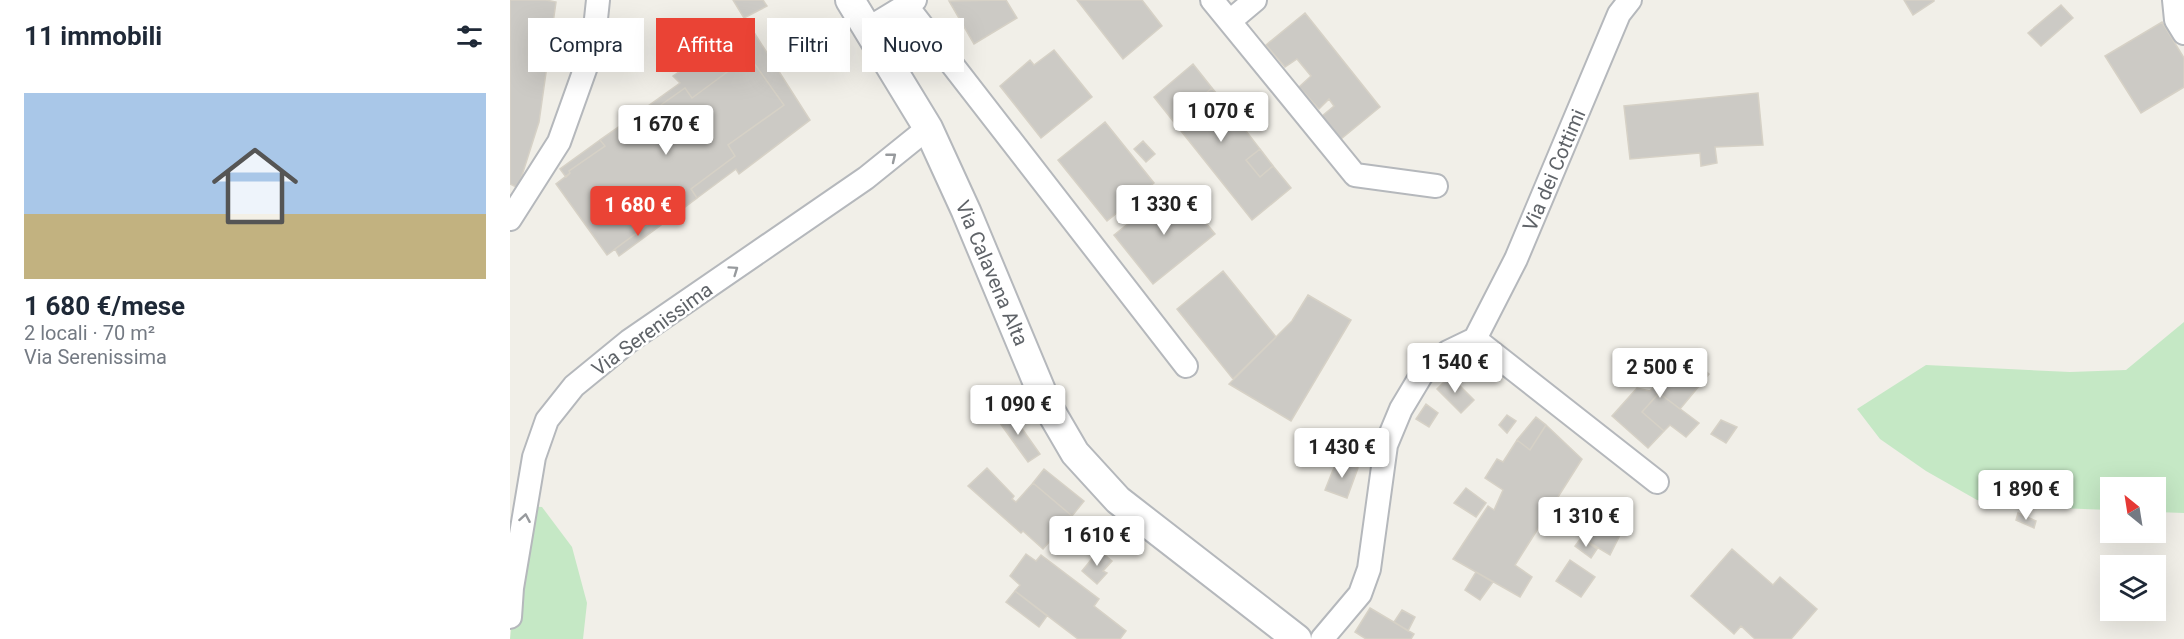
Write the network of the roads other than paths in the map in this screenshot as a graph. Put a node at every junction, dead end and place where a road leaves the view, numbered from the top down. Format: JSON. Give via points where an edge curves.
{"nodes":[{"id":1,"x":598,"y":0,"type":"edge"},
{"id":2,"x":850,"y":0,"type":"edge"},
{"id":3,"x":1212,"y":0,"type":"edge"},
{"id":4,"x":1255,"y":0,"type":"edge"},
{"id":5,"x":1630,"y":0,"type":"edge"},
{"id":6,"x":2174,"y":0,"type":"edge"},
{"id":7,"x":910,"y":3,"type":"edge"},
{"id":8,"x":862,"y":18,"type":"edge"},
{"id":9,"x":885,"y":18,"type":"edge"},
{"id":10,"x":1230,"y":21,"type":"junction"},
{"id":11,"x":2184,"y":33,"type":"edge"},
{"id":12,"x":895,"y":72,"type":"edge"},
{"id":13,"x":928,"y":128,"type":"junction"},
{"id":14,"x":1436,"y":186,"type":"dead end"},
{"id":15,"x":510,"y":219,"type":"edge"},
{"id":16,"x":1475,"y":339,"type":"junction"},
{"id":17,"x":1186,"y":366,"type":"dead end"},
{"id":18,"x":1657,"y":482,"type":"dead end"},
{"id":19,"x":510,"y":617,"type":"edge"},
{"id":20,"x":1297,"y":639,"type":"edge"},
{"id":21,"x":1322,"y":639,"type":"edge"}],
"edges":[{"from":1,"to":15,"type":"street","via":[[593,47],[559,142]]},
{"from":2,"to":8,"type":"street","name":"Via Calavena Alta"},
{"from":3,"to":10,"type":"street"},
{"from":4,"to":10,"type":"street"},
{"from":5,"to":16,"type":"street","name":"Via dei Cottimi","via":[[1619,14],[1516,259]]},
{"from":6,"to":11,"type":"street","via":[[2176,20]]},
{"from":7,"to":9,"type":"street"},
{"from":7,"to":17,"type":"street"},
{"from":10,"to":14,"type":"street","via":[[1355,175]]},
{"from":12,"to":13,"type":"street","name":"Via Calavena Alta"},
{"from":19,"to":13,"type":"street","name":"Via Serenissima","one_way":true,"via":[[534,457],[548,420],[574,386],[628,341],[866,178]]},
{"from":13,"to":20,"type":"street","name":"Via Calavena Alta","via":[[1047,405],[1075,453],[1118,500]]},
{"from":16,"to":18,"type":"street"},
{"from":16,"to":21,"type":"street","via":[[1448,352],[1422,374],[1401,409],[1386,445],[1370,569],[1360,594]]}]}
